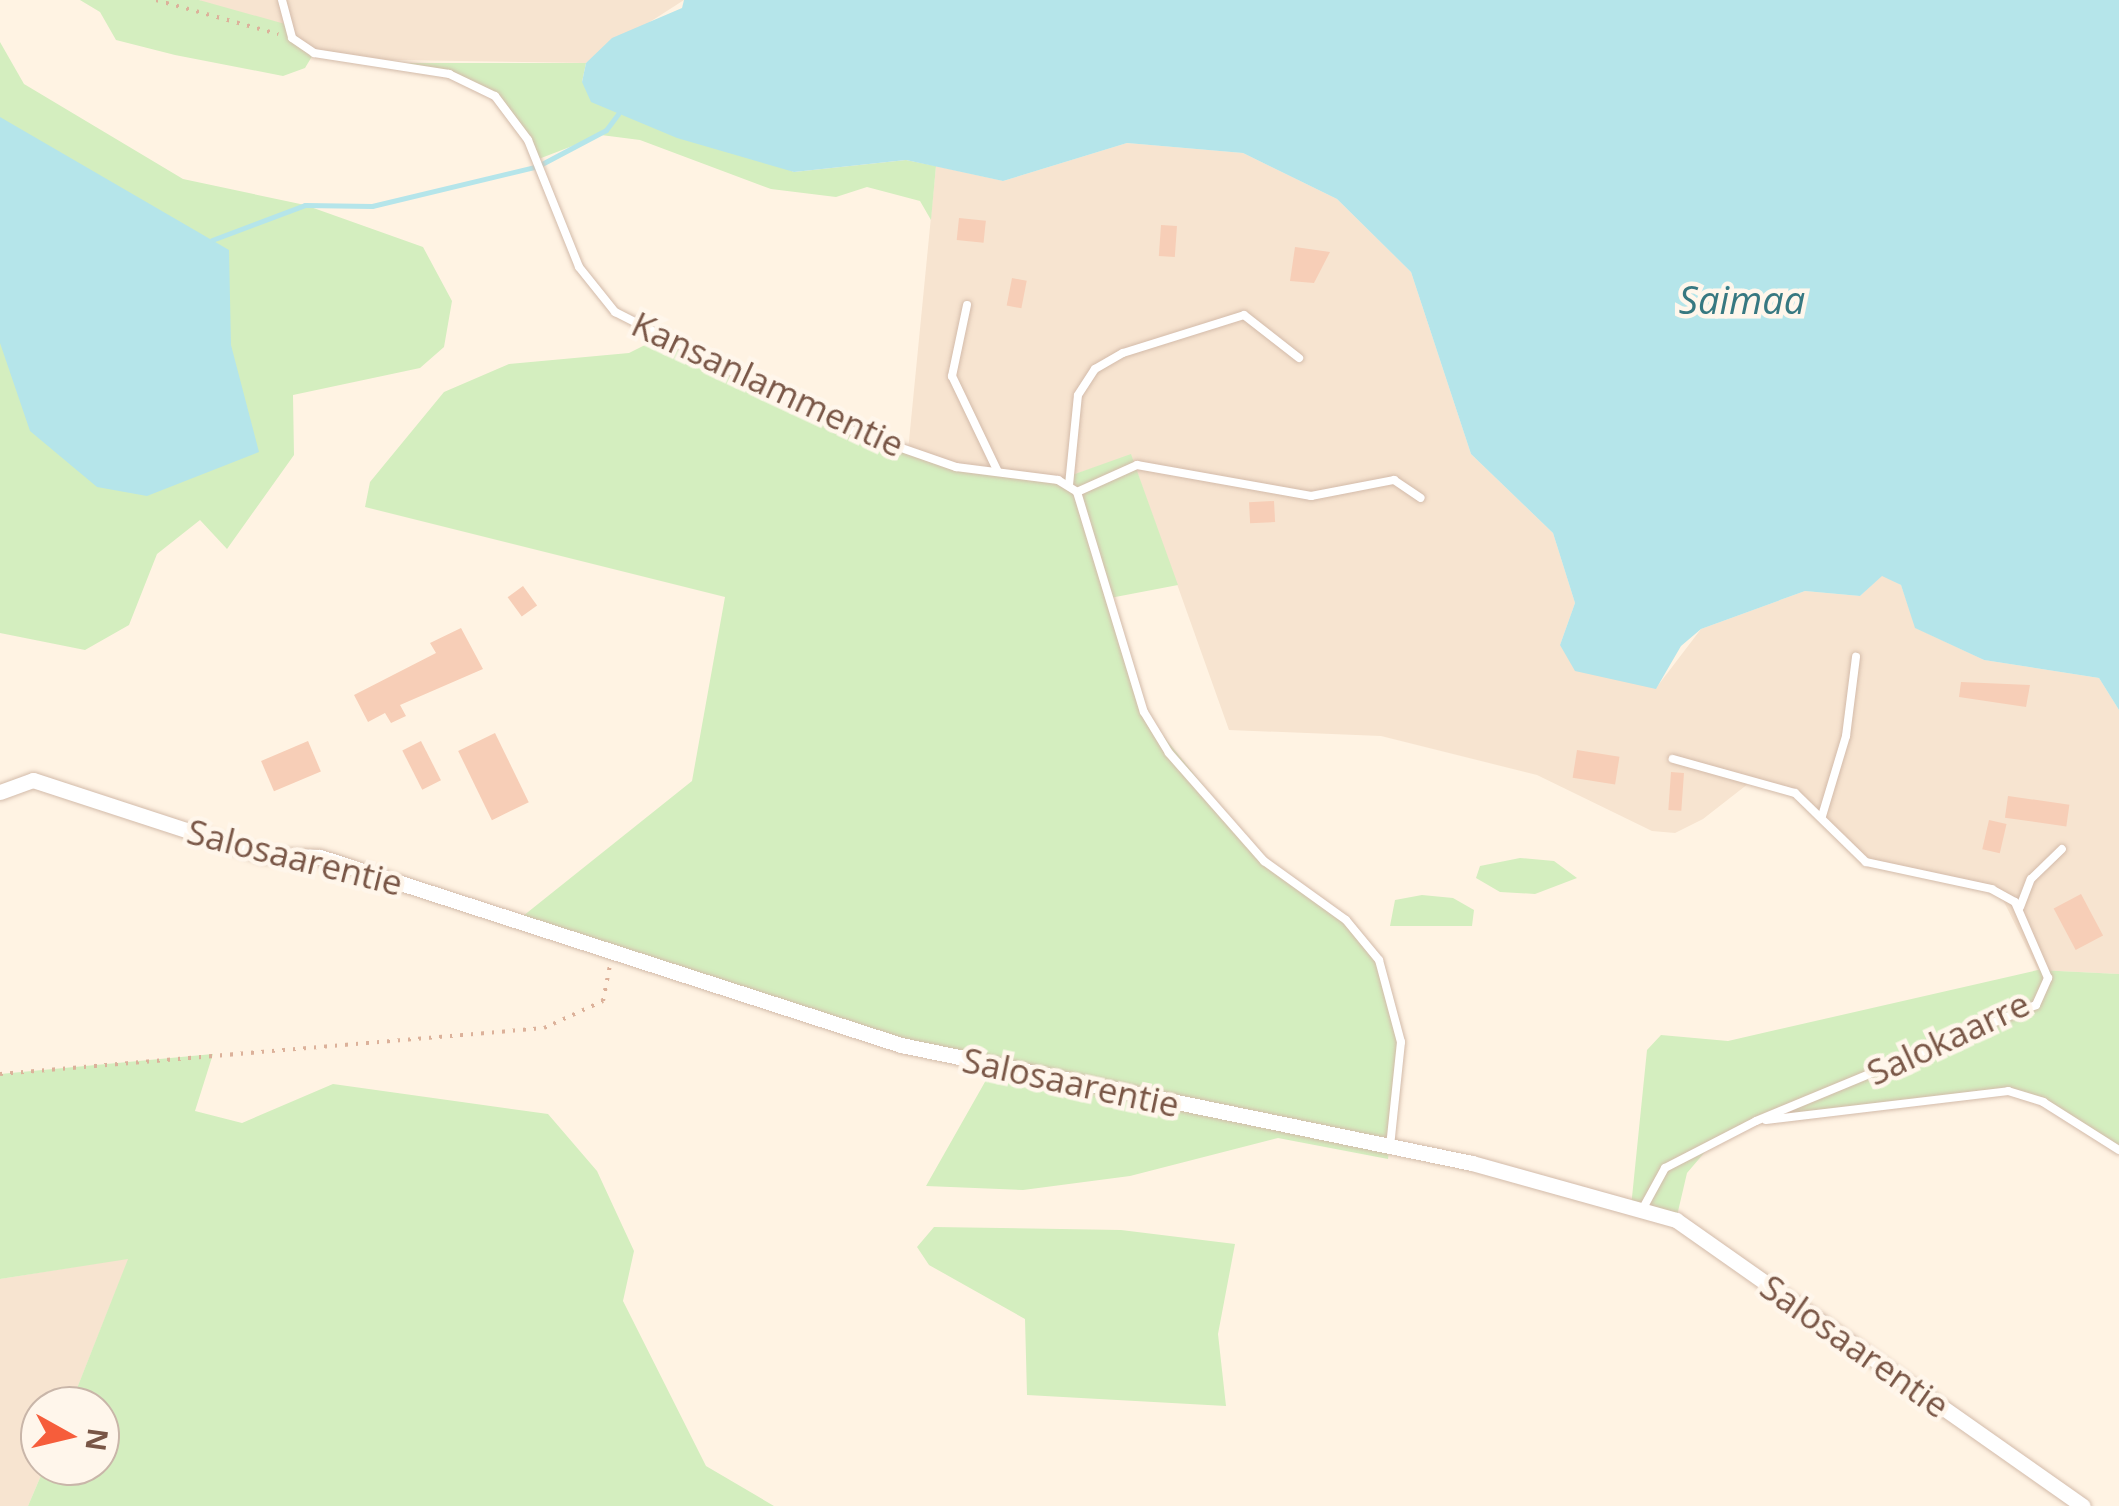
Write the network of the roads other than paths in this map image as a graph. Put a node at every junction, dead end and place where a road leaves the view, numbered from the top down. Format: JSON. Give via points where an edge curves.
{"nodes":[{"id":1,"x":282,"y":0,"type":"edge"},
{"id":2,"x":967,"y":304,"type":"dead end"},
{"id":3,"x":1299,"y":358,"type":"dead end"},
{"id":4,"x":998,"y":472,"type":"junction"},
{"id":5,"x":1073,"y":489,"type":"junction"},
{"id":6,"x":1421,"y":498,"type":"dead end"},
{"id":7,"x":1856,"y":657,"type":"dead end"},
{"id":8,"x":1673,"y":759,"type":"dead end"},
{"id":9,"x":0,"y":792,"type":"edge"},
{"id":10,"x":1824,"y":818,"type":"junction"},
{"id":11,"x":2062,"y":849,"type":"dead end"},
{"id":12,"x":2020,"y":907,"type":"junction"},
{"id":13,"x":1756,"y":1120,"type":"junction"},
{"id":14,"x":1390,"y":1146,"type":"junction"},
{"id":15,"x":2119,"y":1150,"type":"edge"},
{"id":16,"x":1642,"y":1210,"type":"junction"},
{"id":17,"x":2084,"y":1506,"type":"edge"}],
"edges":[{"from":1,"to":4,"type":"lane","name":"Kansanlammentie","via":[[292,38],[330,59],[449,74],[486,88],[528,140],[580,267],[615,312],[844,428],[956,467]]},
{"from":2,"to":4,"type":"lane","via":[[952,376]]},
{"from":3,"to":5,"type":"lane","via":[[1244,315],[1122,353],[1096,368],[1078,395]]},
{"from":4,"to":5,"type":"lane","name":"Kansanlammentie"},
{"from":5,"to":6,"type":"lane","via":[[1137,465],[1311,496],[1394,480]]},
{"from":5,"to":14,"type":"lane","via":[[1144,712],[1169,752],[1264,862],[1346,920],[1379,960],[1401,1042]]},
{"from":7,"to":10,"type":"lane","via":[[1846,736]]},
{"from":8,"to":10,"type":"lane","via":[[1795,793]]},
{"from":9,"to":14,"type":"street","name":"Salosaarentie","via":[[33,780],[262,855],[320,857],[901,1045]]},
{"from":10,"to":12,"type":"lane","via":[[1866,862],[1992,888]]},
{"from":11,"to":12,"type":"lane","via":[[2031,879]]},
{"from":12,"to":13,"type":"lane","name":"Salokaarre","via":[[2048,978],[2036,1005]]},
{"from":13,"to":15,"type":"lane","via":[[2008,1091],[2042,1102]]},
{"from":13,"to":16,"type":"lane","name":"Salokaarre","via":[[1666,1168]]},
{"from":14,"to":16,"type":"street","name":"Salosaarentie"},
{"from":16,"to":17,"type":"street","name":"Salosaarentie","via":[[1676,1220]]}]}
